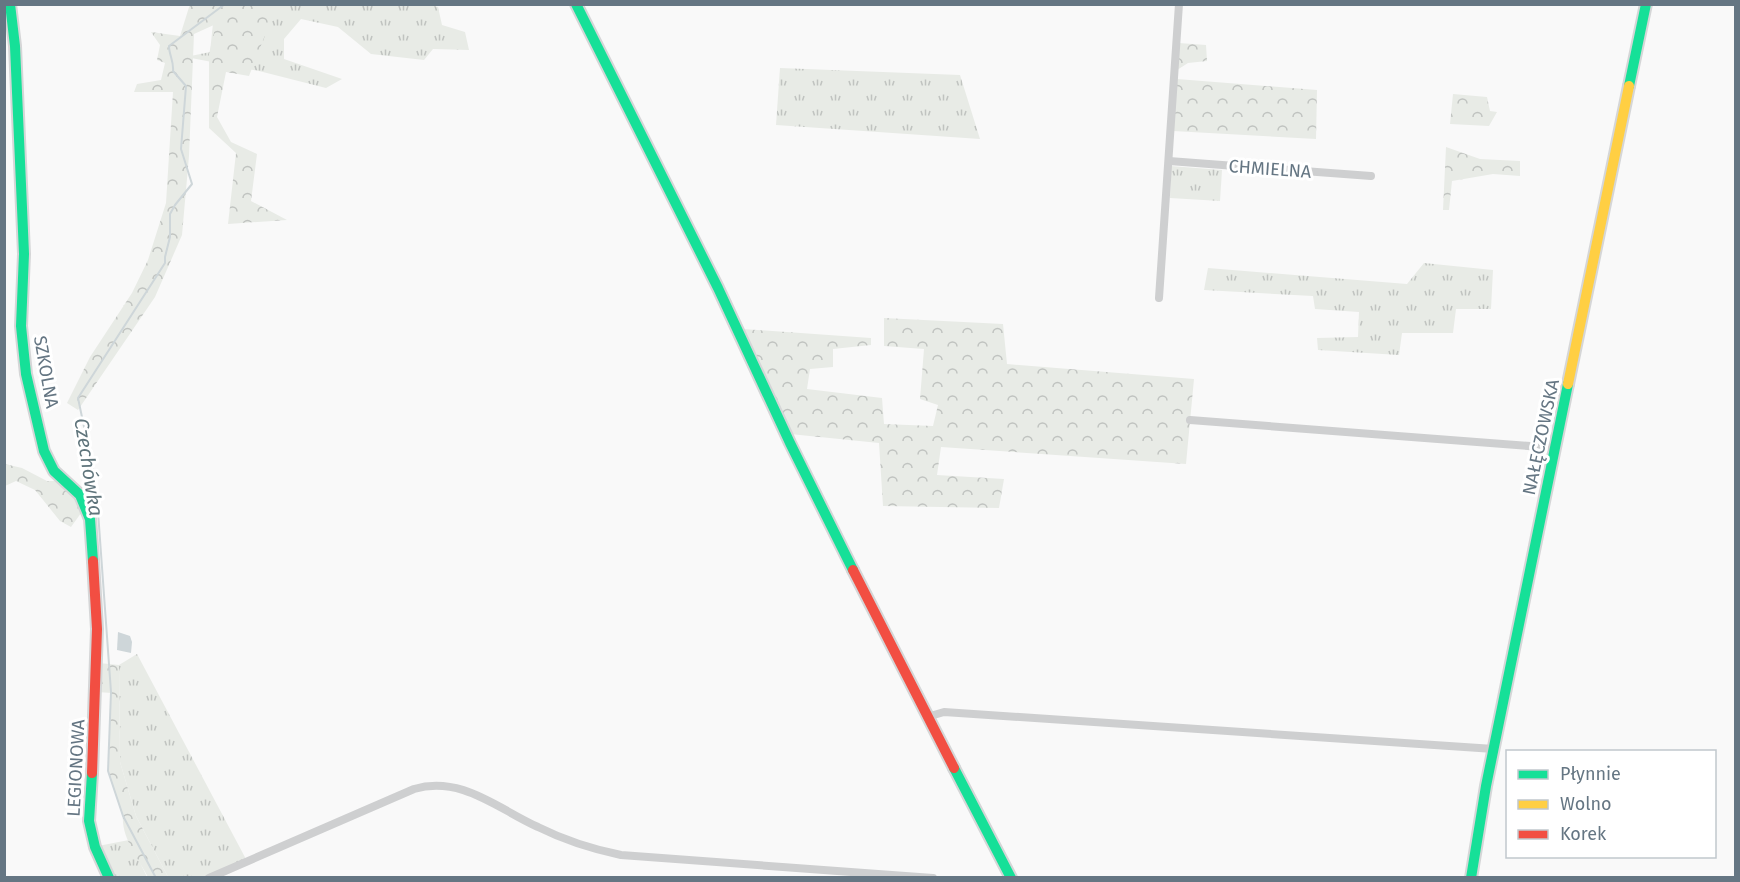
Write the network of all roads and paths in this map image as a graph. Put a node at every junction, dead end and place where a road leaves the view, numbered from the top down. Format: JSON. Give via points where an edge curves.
{"nodes":[{"id":1,"x":10,"y":4,"type":"edge"},
{"id":2,"x":576,"y":4,"type":"edge"},
{"id":3,"x":1179,"y":4,"type":"edge"},
{"id":4,"x":1646,"y":4,"type":"edge"},
{"id":5,"x":10,"y":46,"type":"edge"},
{"id":6,"x":1168,"y":161,"type":"junction"},
{"id":7,"x":1371,"y":176,"type":"dead end"},
{"id":8,"x":1159,"y":298,"type":"dead end"},
{"id":9,"x":1190,"y":420,"type":"dead end"},
{"id":10,"x":1555,"y":448,"type":"junction"},
{"id":11,"x":95,"y":692,"type":"joint"},
{"id":12,"x":927,"y":717,"type":"junction"},
{"id":13,"x":1494,"y":749,"type":"junction"},
{"id":14,"x":1010,"y":877,"type":"edge"},
{"id":15,"x":109,"y":878,"type":"edge"},
{"id":16,"x":209,"y":878,"type":"edge"},
{"id":17,"x":933,"y":878,"type":"edge"},
{"id":18,"x":1471,"y":878,"type":"edge"}],
"edges":[{"from":1,"to":5,"type":"street","name":"SZKOLNA"},
{"from":2,"to":12,"type":"street"},
{"from":3,"to":6,"type":"street"},
{"from":4,"to":10,"type":"street","name":"NAŁĘCZOWSKA"},
{"from":5,"to":11,"type":"street","name":"SZKOLNA","via":[[24,254],[21,326],[26,374],[44,451],[54,471],[80,495],[90,519],[97,629]]},
{"from":6,"to":7,"type":"street","name":"CHMIELNA"},
{"from":6,"to":8,"type":"street"},
{"from":9,"to":10,"type":"street"},
{"from":10,"to":13,"type":"street","name":"NAŁĘCZOWSKA"},
{"from":11,"to":15,"type":"street","name":"LEGIONOWA","via":[[89,821]]},
{"from":12,"to":13,"type":"street","via":[[944,712]]},
{"from":12,"to":14,"type":"street"},
{"from":13,"to":18,"type":"street","name":"NAŁĘCZOWSKA"},
{"from":16,"to":17,"type":"street","via":[[414,789],[436,784],[490,801],[562,838],[621,855]]}]}
